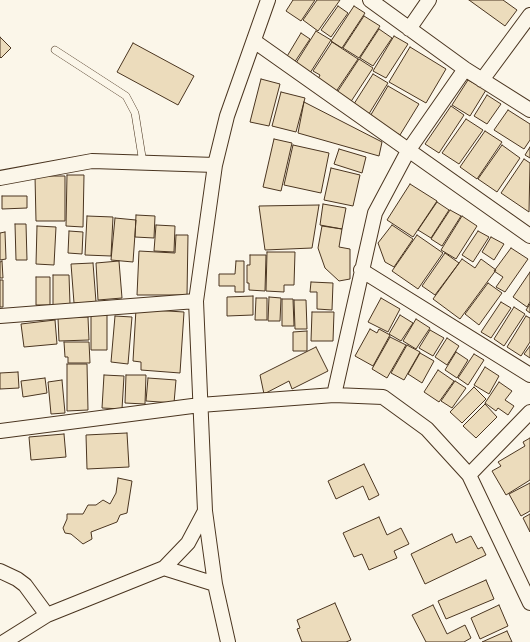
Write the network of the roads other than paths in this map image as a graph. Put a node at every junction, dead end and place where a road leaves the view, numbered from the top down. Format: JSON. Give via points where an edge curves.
{"nodes":[{"id":1,"x":268,"y":0,"type":"edge"},
{"id":2,"x":370,"y":0,"type":"edge"},
{"id":3,"x":429,"y":0,"type":"edge"},
{"id":4,"x":530,"y":15,"type":"edge"},
{"id":5,"x":409,"y":28,"type":"junction"},
{"id":6,"x":254,"y":41,"type":"junction"},
{"id":7,"x":55,"y":50,"type":"dead end"},
{"id":8,"x":465,"y":69,"type":"junction"},
{"id":9,"x":482,"y":80,"type":"junction"},
{"id":10,"x":530,"y":110,"type":"edge"},
{"id":11,"x":408,"y":151,"type":"junction"},
{"id":12,"x":143,"y":163,"type":"junction"},
{"id":13,"x":215,"y":165,"type":"junction"},
{"id":14,"x":0,"y":178,"type":"edge"},
{"id":15,"x":530,"y":236,"type":"edge"},
{"id":16,"x":361,"y":270,"type":"junction"},
{"id":17,"x":196,"y":301,"type":"junction"},
{"id":18,"x":0,"y":316,"type":"edge"},
{"id":19,"x":530,"y":375,"type":"edge"},
{"id":20,"x":334,"y":395,"type":"junction"},
{"id":21,"x":200,"y":405,"type":"junction"},
{"id":22,"x":530,"y":412,"type":"edge"},
{"id":23,"x":0,"y":431,"type":"edge"},
{"id":24,"x":469,"y":475,"type":"junction"},
{"id":25,"x":205,"y":511,"type":"junction"},
{"id":26,"x":164,"y":568,"type":"junction"},
{"id":27,"x":0,"y":571,"type":"edge"},
{"id":28,"x":215,"y":584,"type":"junction"},
{"id":29,"x":530,"y":603,"type":"edge"},
{"id":30,"x":46,"y":615,"type":"junction"},
{"id":31,"x":4,"y":642,"type":"edge"},
{"id":32,"x":228,"y":642,"type":"edge"}],
"edges":[{"from":1,"to":6,"type":"street"},
{"from":2,"to":5,"type":"street"},
{"from":3,"to":5,"type":"street"},
{"from":4,"to":9,"type":"street"},
{"from":5,"to":8,"type":"street"},
{"from":6,"to":11,"type":"street"},
{"from":6,"to":13,"type":"street","via":[[227,116]]},
{"from":7,"to":12,"type":"lane","via":[[126,96],[135,113]]},
{"from":8,"to":9,"type":"street"},
{"from":8,"to":11,"type":"street"},
{"from":9,"to":10,"type":"street"},
{"from":11,"to":15,"type":"street"},
{"from":11,"to":16,"type":"street","via":[[375,213]]},
{"from":12,"to":13,"type":"street"},
{"from":12,"to":14,"type":"street","via":[[92,161]]},
{"from":13,"to":17,"type":"street"},
{"from":16,"to":19,"type":"street"},
{"from":16,"to":20,"type":"street"},
{"from":17,"to":18,"type":"street"},
{"from":17,"to":21,"type":"street"},
{"from":20,"to":21,"type":"street"},
{"from":20,"to":24,"type":"street","via":[[383,397],[427,429]]},
{"from":21,"to":23,"type":"street"},
{"from":21,"to":25,"type":"street"},
{"from":22,"to":24,"type":"street"},
{"from":24,"to":29,"type":"street"},
{"from":25,"to":26,"type":"street","via":[[188,543]]},
{"from":25,"to":28,"type":"street"},
{"from":26,"to":28,"type":"street"},
{"from":26,"to":30,"type":"street"},
{"from":27,"to":30,"type":"street","via":[[25,585]]},
{"from":28,"to":32,"type":"street"},
{"from":30,"to":31,"type":"street"}]}
